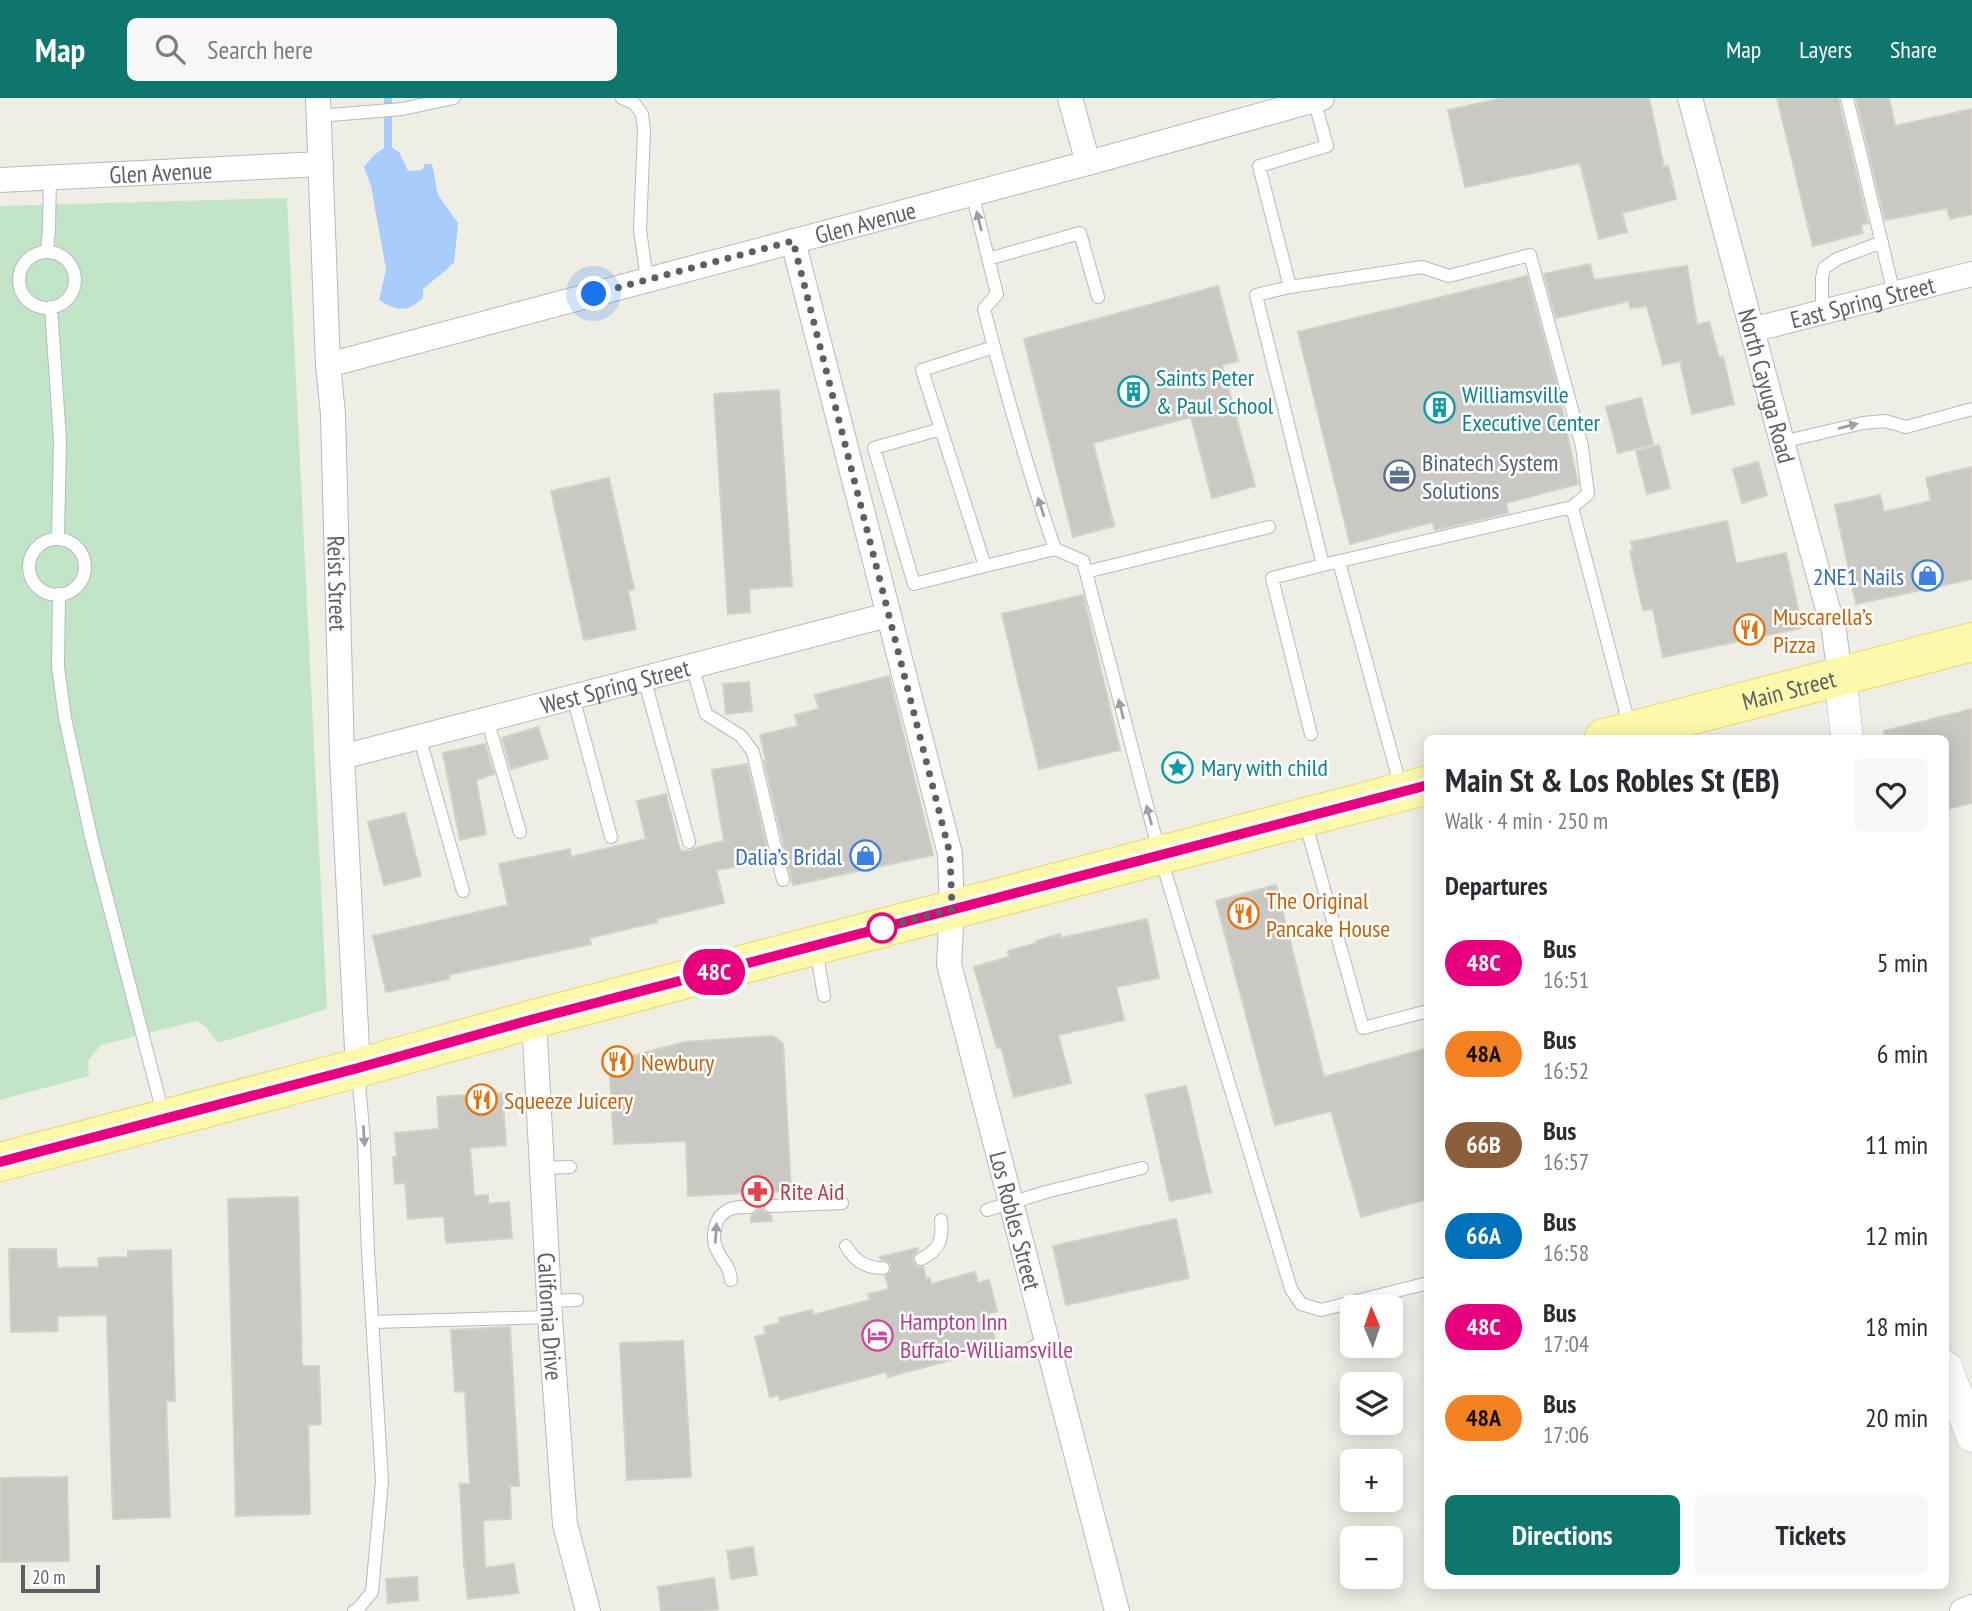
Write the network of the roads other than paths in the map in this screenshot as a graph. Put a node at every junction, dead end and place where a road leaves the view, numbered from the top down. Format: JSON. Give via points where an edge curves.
{"nodes":[{"id":1,"x":454,"y":98,"type":"edge"},
{"id":2,"x":622,"y":98,"type":"edge"},
{"id":3,"x":1070,"y":98,"type":"edge"},
{"id":4,"x":1690,"y":98,"type":"edge"},
{"id":5,"x":1847,"y":98,"type":"edge"},
{"id":6,"x":1318,"y":99,"type":"edge"},
{"id":7,"x":319,"y":107,"type":"edge"},
{"id":8,"x":1088,"y":163,"type":"junction"},
{"id":9,"x":320,"y":164,"type":"junction"},
{"id":10,"x":50,"y":177,"type":"junction"},
{"id":11,"x":0,"y":180,"type":"edge"},
{"id":12,"x":972,"y":193,"type":"junction"},
{"id":13,"x":793,"y":241,"type":"junction"},
{"id":14,"x":1882,"y":242,"type":"junction"},
{"id":15,"x":47,"y":251,"type":"junction"},
{"id":16,"x":988,"y":260,"type":"junction"},
{"id":17,"x":1972,"y":274,"type":"edge"},
{"id":18,"x":647,"y":280,"type":"junction"},
{"id":19,"x":1290,"y":287,"type":"junction"},
{"id":20,"x":1894,"y":294,"type":"junction"},
{"id":21,"x":1098,"y":297,"type":"dead end"},
{"id":22,"x":51,"y":307,"type":"junction"},
{"id":23,"x":1822,"y":312,"type":"junction"},
{"id":24,"x":1752,"y":330,"type":"junction"},
{"id":25,"x":993,"y":347,"type":"junction"},
{"id":26,"x":328,"y":365,"type":"junction"},
{"id":27,"x":1972,"y":409,"type":"edge"},
{"id":28,"x":941,"y":429,"type":"junction"},
{"id":29,"x":1782,"y":442,"type":"junction"},
{"id":30,"x":1572,"y":507,"type":"junction"},
{"id":31,"x":1269,"y":527,"type":"dead end"},
{"id":32,"x":58,"y":539,"type":"junction"},
{"id":33,"x":1055,"y":549,"type":"junction"},
{"id":34,"x":1339,"y":562,"type":"junction"},
{"id":35,"x":1323,"y":565,"type":"junction"},
{"id":36,"x":985,"y":566,"type":"junction"},
{"id":37,"x":1086,"y":572,"type":"junction"},
{"id":38,"x":59,"y":594,"type":"junction"},
{"id":39,"x":888,"y":615,"type":"junction"},
{"id":40,"x":1972,"y":642,"type":"edge"},
{"id":41,"x":692,"y":666,"type":"junction"},
{"id":42,"x":1840,"y":675,"type":"junction"},
{"id":43,"x":644,"y":678,"type":"junction"},
{"id":44,"x":573,"y":697,"type":"junction"},
{"id":45,"x":487,"y":719,"type":"junction"},
{"id":46,"x":1311,"y":734,"type":"dead end"},
{"id":47,"x":1617,"y":735,"type":"edge"},
{"id":48,"x":1847,"y":735,"type":"edge"},
{"id":49,"x":419,"y":737,"type":"junction"},
{"id":50,"x":342,"y":757,"type":"junction"},
{"id":51,"x":1415,"y":788,"type":"edge"},
{"id":52,"x":1304,"y":817,"type":"junction"},
{"id":53,"x":520,"y":832,"type":"dead end"},
{"id":54,"x":611,"y":837,"type":"dead end"},
{"id":55,"x":689,"y":842,"type":"dead end"},
{"id":56,"x":1160,"y":855,"type":"junction"},
{"id":57,"x":783,"y":880,"type":"dead end"},
{"id":58,"x":463,"y":891,"type":"dead end"},
{"id":59,"x":952,"y":909,"type":"junction"},
{"id":60,"x":816,"y":946,"type":"junction"},
{"id":61,"x":824,"y":996,"type":"dead end"},
{"id":62,"x":1424,"y":1012,"type":"edge"},
{"id":63,"x":534,"y":1019,"type":"junction"},
{"id":64,"x":358,"y":1068,"type":"junction"},
{"id":65,"x":164,"y":1118,"type":"junction"},
{"id":66,"x":0,"y":1162,"type":"edge"},
{"id":67,"x":570,"y":1167,"type":"dead end"},
{"id":68,"x":542,"y":1168,"type":"junction"},
{"id":69,"x":1142,"y":1168,"type":"dead end"},
{"id":70,"x":842,"y":1203,"type":"dead end"},
{"id":71,"x":771,"y":1206,"type":"dead end"},
{"id":72,"x":998,"y":1206,"type":"junction"},
{"id":73,"x":750,"y":1207,"type":"dead end"},
{"id":74,"x":941,"y":1220,"type":"dead end"},
{"id":75,"x":846,"y":1246,"type":"dead end"},
{"id":76,"x":921,"y":1259,"type":"dead end"},
{"id":77,"x":883,"y":1268,"type":"dead end"},
{"id":78,"x":731,"y":1280,"type":"dead end"},
{"id":79,"x":1424,"y":1284,"type":"edge"},
{"id":80,"x":577,"y":1300,"type":"dead end"},
{"id":81,"x":550,"y":1309,"type":"junction"},
{"id":82,"x":372,"y":1322,"type":"junction"},
{"id":83,"x":1046,"y":1340,"type":"junction"},
{"id":84,"x":1024,"y":1352,"type":"dead end"},
{"id":85,"x":1949,"y":1375,"type":"edge"},
{"id":86,"x":1972,"y":1436,"type":"edge"},
{"id":87,"x":1972,"y":1607,"type":"edge"},
{"id":88,"x":354,"y":1611,"type":"edge"},
{"id":89,"x":588,"y":1611,"type":"edge"},
{"id":90,"x":1117,"y":1611,"type":"edge"},
{"id":91,"x":1962,"y":1611,"type":"edge"}],
"edges":[{"from":1,"to":7,"type":"lane","via":[[383,111]]},
{"from":2,"to":18,"type":"lane","via":[[634,103],[642,114],[645,131],[640,230]]},
{"from":3,"to":8,"type":"street"},
{"from":4,"to":24,"type":"street","name":"North Cayuga Road"},
{"from":5,"to":14,"type":"lane"},
{"from":6,"to":8,"type":"street","name":"Glen Avenue"},
{"from":6,"to":19,"type":"lane","via":[[1327,146],[1259,166]]},
{"from":7,"to":9,"type":"street","name":"Reist Street"},
{"from":8,"to":12,"type":"street","name":"Glen Avenue"},
{"from":9,"to":10,"type":"street","name":"Glen Avenue"},
{"from":9,"to":26,"type":"street","name":"Reist Street"},
{"from":10,"to":11,"type":"street","name":"Glen Avenue"},
{"from":10,"to":15,"type":"lane"},
{"from":12,"to":13,"type":"street","name":"Glen Avenue"},
{"from":16,"to":12,"type":"lane","one_way":true},
{"from":13,"to":18,"type":"street","name":"Glen Avenue"},
{"from":13,"to":39,"type":"street","name":"Los Robles Street"},
{"from":14,"to":20,"type":"lane"},
{"from":14,"to":23,"type":"lane","via":[[1824,268]]},
{"from":15,"to":22,"type":"lane","via":[[67,259],[75,283],[65,301]]},
{"from":15,"to":22,"type":"lane","via":[[27,260],[19,281],[28,300]]},
{"from":16,"to":21,"type":"lane","via":[[1080,233]]},
{"from":16,"to":25,"type":"lane","via":[[996,294],[984,309]]},
{"from":17,"to":20,"type":"street","name":"East Spring Street"},
{"from":18,"to":26,"type":"street","name":"Glen Avenue"},
{"from":19,"to":30,"type":"lane","via":[[1422,267],[1450,276],[1530,255],[1582,446],[1588,494]]},
{"from":19,"to":35,"type":"lane","via":[[1256,296]]},
{"from":20,"to":23,"type":"street","name":"East Spring Street"},
{"from":22,"to":32,"type":"lane","via":[[60,440]]},
{"from":23,"to":24,"type":"street","name":"East Spring Street"},
{"from":24,"to":29,"type":"street","name":"North Cayuga Road"},
{"from":25,"to":28,"type":"lane","via":[[922,370]]},
{"from":33,"to":25,"type":"lane","one_way":true},
{"from":26,"to":50,"type":"street","name":"Reist Street"},
{"from":29,"to":27,"type":"lane","one_way":true,"via":[[1863,423],[1885,421],[1906,427]]},
{"from":28,"to":36,"type":"lane"},
{"from":28,"to":36,"type":"lane","via":[[874,448],[914,584]]},
{"from":29,"to":42,"type":"street","name":"North Cayuga Road","via":[[1835,631]]},
{"from":30,"to":34,"type":"lane"},
{"from":30,"to":47,"type":"lane"},
{"from":31,"to":37,"type":"lane"},
{"from":32,"to":38,"type":"lane","via":[[76,547],[85,570],[75,588]]},
{"from":32,"to":38,"type":"lane","via":[[36,547],[28,568],[38,588]]},
{"from":33,"to":36,"type":"lane"},
{"from":33,"to":37,"type":"lane","via":[[1083,561]]},
{"from":34,"to":35,"type":"lane"},
{"from":34,"to":51,"type":"lane"},
{"from":35,"to":46,"type":"lane","via":[[1272,579]]},
{"from":56,"to":37,"type":"lane","one_way":true},
{"from":38,"to":65,"type":"lane","via":[[58,667],[65,718]]},
{"from":39,"to":41,"type":"street","name":"West Spring Street"},
{"from":39,"to":59,"type":"street","name":"Los Robles Street","via":[[950,854]]},
{"from":40,"to":42,"type":"main road","name":"Main Street"},
{"from":41,"to":43,"type":"street","name":"West Spring Street"},
{"from":41,"to":57,"type":"lane","via":[[706,714],[741,736],[753,752]]},
{"from":42,"to":47,"type":"main road","name":"Main Street"},
{"from":42,"to":48,"type":"street"},
{"from":43,"to":44,"type":"street","name":"West Spring Street"},
{"from":43,"to":55,"type":"lane"},
{"from":44,"to":45,"type":"street","name":"West Spring Street"},
{"from":44,"to":54,"type":"lane"},
{"from":45,"to":49,"type":"street","name":"West Spring Street"},
{"from":45,"to":53,"type":"lane"},
{"from":49,"to":50,"type":"street","name":"West Spring Street"},
{"from":49,"to":58,"type":"lane"},
{"from":50,"to":64,"type":"street","name":"Reist Street"},
{"from":51,"to":52,"type":"main road"},
{"from":52,"to":56,"type":"main road"},
{"from":52,"to":62,"type":"lane","via":[[1363,1028]]},
{"from":56,"to":59,"type":"main road"},
{"from":56,"to":79,"type":"lane","via":[[1291,1289],[1301,1304],[1321,1310]]},
{"from":59,"to":60,"type":"main road"},
{"from":59,"to":72,"type":"street","name":"Los Robles Street","via":[[949,964]]},
{"from":60,"to":61,"type":"lane"},
{"from":60,"to":63,"type":"main road"},
{"from":63,"to":64,"type":"main road"},
{"from":63,"to":68,"type":"street","name":"California Drive"},
{"from":64,"to":65,"type":"main road"},
{"from":64,"to":82,"type":"lane","one_way":true},
{"from":65,"to":66,"type":"main road"},
{"from":67,"to":68,"type":"lane"},
{"from":68,"to":81,"type":"street","name":"California Drive"},
{"from":69,"to":72,"type":"lane"},
{"from":70,"to":71,"type":"lane"},
{"from":72,"to":83,"type":"street","name":"Los Robles Street"},
{"from":78,"to":73,"type":"lane","one_way":true,"via":[[729,1267],[714,1243],[716,1223],[728,1209]]},
{"from":74,"to":76,"type":"lane","via":[[941,1241]]},
{"from":75,"to":77,"type":"lane","via":[[863,1264]]},
{"from":80,"to":81,"type":"lane"},
{"from":81,"to":82,"type":"lane"},
{"from":81,"to":89,"type":"street","name":"California Drive","via":[[565,1524]]},
{"from":82,"to":88,"type":"lane","via":[[382,1482],[372,1592]]},
{"from":83,"to":84,"type":"lane"},
{"from":83,"to":90,"type":"street","name":"Los Robles Street"},
{"from":85,"to":86,"type":"street"},
{"from":87,"to":91,"type":"street"}]}
